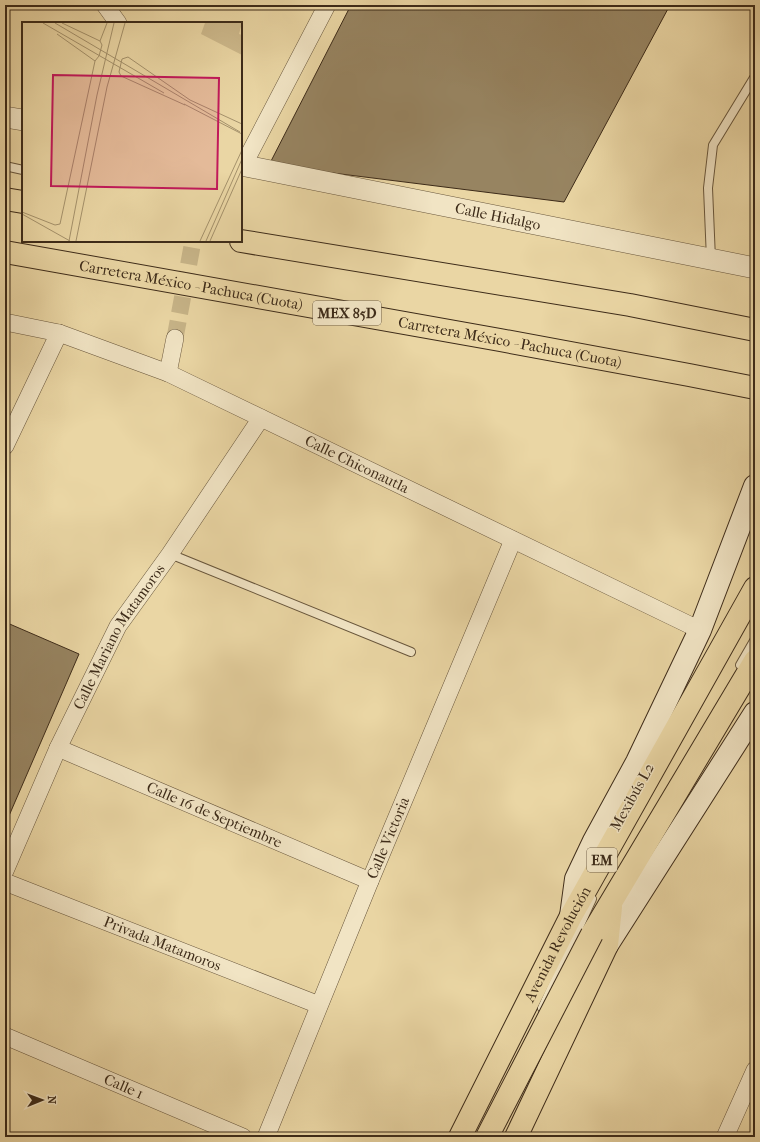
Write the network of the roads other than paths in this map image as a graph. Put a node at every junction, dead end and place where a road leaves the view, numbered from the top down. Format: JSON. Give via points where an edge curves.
{"nodes":[{"id":1,"x":105,"y":5,"type":"edge"},
{"id":2,"x":327,"y":5,"type":"edge"},
{"id":3,"x":117,"y":22,"type":"edge"},
{"id":4,"x":755,"y":76,"type":"edge"},
{"id":5,"x":5,"y":117,"type":"edge"},
{"id":6,"x":22,"y":120,"type":"edge"},
{"id":7,"x":5,"y":166,"type":"edge"},
{"id":8,"x":242,"y":166,"type":"edge"},
{"id":9,"x":22,"y":170,"type":"edge"},
{"id":10,"x":5,"y":199,"type":"edge"},
{"id":11,"x":22,"y":202,"type":"edge"},
{"id":12,"x":242,"y":241,"type":"edge"},
{"id":13,"x":5,"y":252,"type":"edge"},
{"id":14,"x":711,"y":260,"type":"junction"},
{"id":15,"x":755,"y":268,"type":"edge"},
{"id":16,"x":5,"y":322,"type":"edge"},
{"id":17,"x":755,"y":330,"type":"edge"},
{"id":18,"x":60,"y":333,"type":"junction"},
{"id":19,"x":175,"y":338,"type":"tunnel mouth"},
{"id":20,"x":168,"y":373,"type":"junction"},
{"id":21,"x":755,"y":388,"type":"edge"},
{"id":22,"x":261,"y":418,"type":"junction"},
{"id":23,"x":5,"y":446,"type":"edge"},
{"id":24,"x":755,"y":486,"type":"edge"},
{"id":25,"x":513,"y":540,"type":"junction"},
{"id":26,"x":170,"y":554,"type":"junction"},
{"id":27,"x":755,"y":588,"type":"edge"},
{"id":28,"x":700,"y":630,"type":"junction"},
{"id":29,"x":755,"y":639,"type":"edge"},
{"id":30,"x":411,"y":652,"type":"dead end"},
{"id":31,"x":755,"y":661,"type":"edge"},
{"id":32,"x":735,"y":674,"type":"dead end"},
{"id":33,"x":755,"y":713,"type":"edge"},
{"id":34,"x":58,"y":748,"type":"junction"},
{"id":35,"x":5,"y":871,"type":"edge"},
{"id":36,"x":370,"y":881,"type":"junction"},
{"id":37,"x":5,"y":882,"type":"edge"},
{"id":38,"x":606,"y":894,"type":"junction"},
{"id":39,"x":571,"y":916,"type":"junction"},
{"id":40,"x":599,"y":940,"type":"junction"},
{"id":41,"x":319,"y":1005,"type":"junction"},
{"id":42,"x":538,"y":1016,"type":"dead end"},
{"id":43,"x":5,"y":1036,"type":"edge"},
{"id":44,"x":522,"y":1051,"type":"dead end"},
{"id":45,"x":755,"y":1070,"type":"edge"},
{"id":46,"x":518,"y":1094,"type":"dead end"},
{"id":47,"x":243,"y":1137,"type":"edge"},
{"id":48,"x":266,"y":1137,"type":"edge"},
{"id":49,"x":460,"y":1137,"type":"edge"},
{"id":50,"x":482,"y":1137,"type":"edge"},
{"id":51,"x":487,"y":1137,"type":"edge"},
{"id":52,"x":516,"y":1137,"type":"edge"},
{"id":53,"x":725,"y":1137,"type":"edge"}],
"edges":[{"from":1,"to":3,"type":"street"},
{"from":2,"to":8,"type":"street"},
{"from":4,"to":14,"type":"lane","via":[[713,145],[708,188]]},
{"from":5,"to":6,"type":"street"},
{"from":7,"to":9,"type":"lane"},
{"from":8,"to":14,"type":"street","name":"Calle Hidalgo"},
{"from":10,"to":11,"type":"main road"},
{"from":12,"to":17,"type":"main road","via":[[630,305]]},
{"from":13,"to":21,"type":"main road","name":"Carretera México - Pachuca (Cuota)","number":"MEX 85D"},
{"from":14,"to":15,"type":"street","name":"Calle Hidalgo"},
{"from":16,"to":18,"type":"street","name":"Calle Chiconautla"},
{"from":18,"to":20,"type":"street","name":"Calle Chiconautla"},
{"from":18,"to":23,"type":"street"},
{"from":19,"to":20,"type":"street"},
{"from":20,"to":22,"type":"street","name":"Calle Chiconautla"},
{"from":22,"to":25,"type":"street","name":"Calle Chiconautla"},
{"from":22,"to":26,"type":"street","name":"Calle Mariano Matamoros"},
{"from":24,"to":28,"type":"main road"},
{"from":25,"to":28,"type":"street","name":"Calle Chiconautla"},
{"from":25,"to":36,"type":"street","name":"Calle Victoria"},
{"from":26,"to":30,"type":"lane"},
{"from":26,"to":34,"type":"street","name":"Calle Mariano Matamoros","via":[[118,626]]},
{"from":27,"to":39,"type":"main road","name":"Avenida Revolución","number":"EM"},
{"from":28,"to":39,"type":"main road","via":[[637,762],[576,879]]},
{"from":29,"to":32,"type":"lane"},
{"from":31,"to":38,"type":"main road","name":"Avenida Revolución","number":"EM"},
{"from":33,"to":40,"type":"main road"},
{"from":34,"to":35,"type":"street","name":"Calle Mariano Matamoros"},
{"from":34,"to":36,"type":"street","name":"Calle 16 de Septiembre"},
{"from":36,"to":41,"type":"street","name":"Calle Victoria"},
{"from":37,"to":41,"type":"street","name":"Privada Matamoros"},
{"from":38,"to":40,"type":"main road","name":"Avenida Revolución","number":"EM"},
{"from":38,"to":42,"type":"lane"},
{"from":38,"to":46,"type":"lane"},
{"from":39,"to":49,"type":"main road","name":"Avenida Revolución","number":"EM"},
{"from":40,"to":51,"type":"main road","number":"EM","bridge":true},
{"from":40,"to":52,"type":"main road"},
{"from":41,"to":48,"type":"street","name":"Calle Victoria"},
{"from":43,"to":47,"type":"street","name":"Calle 1"},
{"from":44,"to":50,"type":"lane"},
{"from":45,"to":53,"type":"street"}]}
